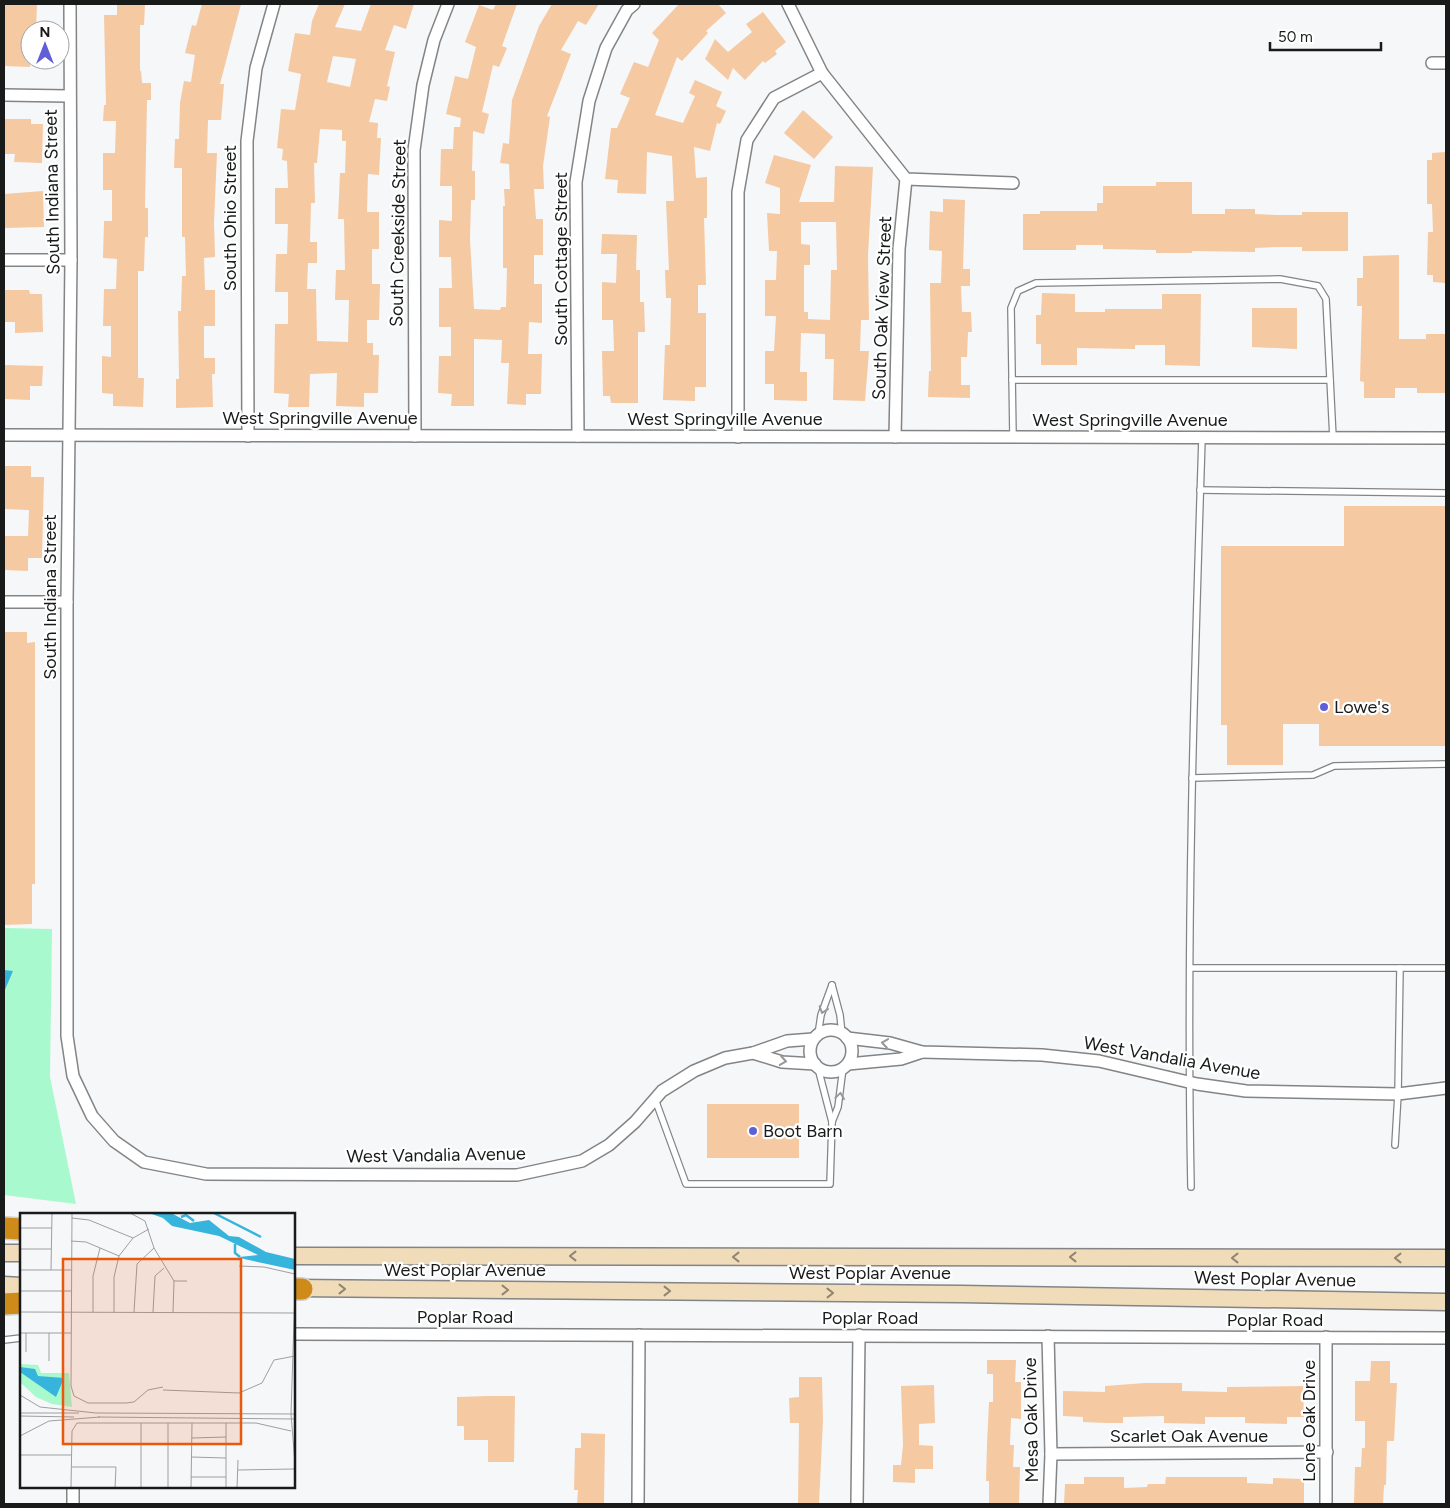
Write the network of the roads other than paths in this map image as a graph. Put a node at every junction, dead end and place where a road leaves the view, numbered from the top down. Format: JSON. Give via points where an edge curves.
{"nodes":[{"id":1,"x":70,"y":4,"type":"edge"},
{"id":2,"x":274,"y":4,"type":"edge"},
{"id":3,"x":448,"y":4,"type":"edge"},
{"id":4,"x":634,"y":4,"type":"edge"},
{"id":5,"x":788,"y":4,"type":"edge"},
{"id":6,"x":1432,"y":63,"type":"dead end"},
{"id":7,"x":1446,"y":63,"type":"edge"},
{"id":8,"x":822,"y":73,"type":"junction"},
{"id":9,"x":4,"y":95,"type":"edge"},
{"id":10,"x":68,"y":96,"type":"junction"},
{"id":11,"x":906,"y":179,"type":"junction"},
{"id":12,"x":1013,"y":183,"type":"dead end"},
{"id":13,"x":4,"y":260,"type":"edge"},
{"id":14,"x":71,"y":260,"type":"junction"},
{"id":15,"x":1012,"y":380,"type":"junction"},
{"id":16,"x":1330,"y":380,"type":"junction"},
{"id":17,"x":4,"y":435,"type":"edge"},
{"id":18,"x":70,"y":436,"type":"junction"},
{"id":19,"x":248,"y":436,"type":"junction"},
{"id":20,"x":415,"y":436,"type":"junction"},
{"id":21,"x":578,"y":436,"type":"junction"},
{"id":22,"x":738,"y":437,"type":"junction"},
{"id":23,"x":895,"y":437,"type":"junction"},
{"id":24,"x":1012,"y":437,"type":"junction"},
{"id":25,"x":1202,"y":438,"type":"junction"},
{"id":26,"x":1333,"y":438,"type":"junction"},
{"id":27,"x":1446,"y":438,"type":"edge"},
{"id":28,"x":1200,"y":490,"type":"junction"},
{"id":29,"x":1446,"y":493,"type":"edge"},
{"id":30,"x":4,"y":602,"type":"edge"},
{"id":31,"x":67,"y":602,"type":"junction"},
{"id":32,"x":1446,"y":764,"type":"edge"},
{"id":33,"x":1192,"y":778,"type":"junction"},
{"id":34,"x":1190,"y":968,"type":"junction"},
{"id":35,"x":1400,"y":968,"type":"junction"},
{"id":36,"x":1446,"y":968,"type":"edge"},
{"id":37,"x":845,"y":1036,"type":"junction"},
{"id":38,"x":815,"y":1037,"type":"junction"},
{"id":39,"x":922,"y":1052,"type":"junction"},
{"id":40,"x":753,"y":1053,"type":"junction"},
{"id":41,"x":816,"y":1066,"type":"junction"},
{"id":42,"x":846,"y":1066,"type":"junction"},
{"id":43,"x":1189,"y":1082,"type":"junction"},
{"id":44,"x":1446,"y":1088,"type":"edge"},
{"id":45,"x":1398,"y":1094,"type":"junction"},
{"id":46,"x":655,"y":1099,"type":"junction"},
{"id":47,"x":832,"y":1122,"type":"junction"},
{"id":48,"x":1395,"y":1145,"type":"dead end"},
{"id":49,"x":144,"y":1162,"type":"joint"},
{"id":50,"x":1191,"y":1187,"type":"dead end"},
{"id":51,"x":4,"y":1228,"type":"edge"},
{"id":52,"x":20,"y":1229,"type":"edge"},
{"id":53,"x":4,"y":1253,"type":"edge"},
{"id":54,"x":20,"y":1253,"type":"edge"},
{"id":55,"x":295,"y":1256,"type":"edge"},
{"id":56,"x":1446,"y":1258,"type":"edge"},
{"id":57,"x":4,"y":1286,"type":"edge"},
{"id":58,"x":20,"y":1286,"type":"edge"},
{"id":59,"x":297,"y":1289,"type":"edge"},
{"id":60,"x":1446,"y":1302,"type":"edge"},
{"id":61,"x":20,"y":1303,"type":"edge"},
{"id":62,"x":4,"y":1304,"type":"edge"},
{"id":63,"x":295,"y":1334,"type":"edge"},
{"id":64,"x":639,"y":1335,"type":"junction"},
{"id":65,"x":859,"y":1335,"type":"junction"},
{"id":66,"x":1048,"y":1336,"type":"junction"},
{"id":67,"x":1326,"y":1337,"type":"junction"},
{"id":68,"x":20,"y":1338,"type":"edge"},
{"id":69,"x":1446,"y":1338,"type":"edge"},
{"id":70,"x":4,"y":1340,"type":"edge"},
{"id":71,"x":1326,"y":1452,"type":"junction"},
{"id":72,"x":1051,"y":1454,"type":"junction"},
{"id":73,"x":73,"y":1488,"type":"edge"},
{"id":74,"x":73,"y":1504,"type":"edge"},
{"id":75,"x":638,"y":1504,"type":"edge"},
{"id":76,"x":858,"y":1504,"type":"edge"},
{"id":77,"x":1049,"y":1504,"type":"edge"},
{"id":78,"x":1326,"y":1504,"type":"edge"}],
"edges":[{"from":1,"to":10,"type":"street","name":"South Indiana Street"},
{"from":2,"to":19,"type":"street","name":"South Ohio Street","via":[[256,68],[247,141]]},
{"from":3,"to":20,"type":"street","name":"South Creekside Street","via":[[434,40],[423,85],[414,150]]},
{"from":4,"to":21,"type":"street","name":"South Cottage Street","via":[[627,10],[606,48],[589,101],[576,182]]},
{"from":5,"to":8,"type":"street"},
{"from":6,"to":7,"type":"street"},
{"from":8,"to":11,"type":"street"},
{"from":8,"to":22,"type":"street","via":[[774,98],[747,140],[738,192]]},
{"from":9,"to":10,"type":"street"},
{"from":10,"to":14,"type":"street","name":"South Indiana Street"},
{"from":11,"to":12,"type":"street"},
{"from":11,"to":23,"type":"street","name":"South Oak View Street","via":[[900,249]]},
{"from":13,"to":14,"type":"street"},
{"from":14,"to":18,"type":"street","name":"South Indiana Street"},
{"from":15,"to":16,"type":"lane"},
{"from":15,"to":16,"type":"lane","via":[[1011,308],[1018,291],[1036,283],[1280,279],[1318,286],[1326,299]]},
{"from":15,"to":24,"type":"lane"},
{"from":16,"to":26,"type":"lane"},
{"from":17,"to":18,"type":"street","name":"West Springville Avenue"},
{"from":18,"to":19,"type":"street","name":"West Springville Avenue"},
{"from":18,"to":31,"type":"street","name":"South Indiana Street"},
{"from":19,"to":20,"type":"street","name":"West Springville Avenue"},
{"from":20,"to":21,"type":"street","name":"West Springville Avenue"},
{"from":21,"to":22,"type":"street","name":"West Springville Avenue"},
{"from":22,"to":23,"type":"street","name":"West Springville Avenue"},
{"from":23,"to":24,"type":"street","name":"West Springville Avenue"},
{"from":24,"to":25,"type":"street","name":"West Springville Avenue"},
{"from":25,"to":26,"type":"street","name":"West Springville Avenue"},
{"from":25,"to":28,"type":"lane"},
{"from":26,"to":27,"type":"street","name":"West Springville Avenue"},
{"from":28,"to":29,"type":"lane"},
{"from":28,"to":33,"type":"lane"},
{"from":30,"to":31,"type":"street"},
{"from":31,"to":49,"type":"street","name":"South Indiana Street","via":[[67,1036],[73,1076],[92,1116],[114,1141]]},
{"from":32,"to":33,"type":"lane","via":[[1334,766],[1313,775]]},
{"from":33,"to":34,"type":"lane"},
{"from":34,"to":35,"type":"lane"},
{"from":34,"to":43,"type":"lane"},
{"from":35,"to":36,"type":"lane"},
{"from":35,"to":45,"type":"lane"},
{"from":37,"to":38,"type":"street","via":[[829,1030]]},
{"from":37,"to":38,"type":"lane","one_way":true,"via":[[832,985]]},
{"from":39,"to":37,"type":"street","name":"West Vandalia Avenue","one_way":true},
{"from":37,"to":42,"type":"street","via":[[852,1051]]},
{"from":38,"to":40,"type":"street","name":"West Vandalia Avenue"},
{"from":38,"to":41,"type":"street","via":[[810,1058]]},
{"from":39,"to":42,"type":"street","name":"West Vandalia Avenue","via":[[901,1059]]},
{"from":39,"to":43,"type":"street","name":"West Vandalia Avenue","via":[[1042,1055],[1099,1061]]},
{"from":40,"to":41,"type":"street","name":"West Vandalia Avenue","one_way":true,"via":[[782,1062]]},
{"from":40,"to":46,"type":"street","name":"West Vandalia Avenue","via":[[725,1058],[694,1071]]},
{"from":41,"to":42,"type":"street","via":[[831,1073]]},
{"from":41,"to":47,"type":"lane"},
{"from":47,"to":42,"type":"lane","one_way":true},
{"from":43,"to":45,"type":"street","name":"West Vandalia Avenue","via":[[1256,1091]]},
{"from":43,"to":50,"type":"lane"},
{"from":44,"to":45,"type":"street","name":"West Vandalia Avenue"},
{"from":45,"to":48,"type":"lane"},
{"from":46,"to":47,"type":"lane","via":[[686,1184],[830,1184]]},
{"from":46,"to":49,"type":"street","name":"West Vandalia Avenue","via":[[609,1145],[582,1161],[517,1175],[206,1174]]},
{"from":51,"to":52,"type":"highway"},
{"from":53,"to":54,"type":"main road"},
{"from":56,"to":55,"type":"main road","name":"West Poplar Avenue","one_way":true},
{"from":57,"to":58,"type":"main road"},
{"from":59,"to":60,"type":"main road","name":"West Poplar Avenue","one_way":true},
{"from":61,"to":62,"type":"highway"},
{"from":63,"to":64,"type":"street","name":"Poplar Road"},
{"from":64,"to":65,"type":"street","name":"Poplar Road"},
{"from":64,"to":75,"type":"street"},
{"from":65,"to":66,"type":"street","name":"Poplar Road"},
{"from":65,"to":76,"type":"street"},
{"from":66,"to":67,"type":"street","name":"Poplar Road"},
{"from":66,"to":72,"type":"street","name":"Mesa Oak Drive"},
{"from":67,"to":69,"type":"street","name":"Poplar Road"},
{"from":67,"to":71,"type":"street","name":"Lone Oak Drive"},
{"from":68,"to":70,"type":"lane"},
{"from":71,"to":72,"type":"street","name":"Scarlet Oak Avenue"},
{"from":71,"to":78,"type":"street","name":"Lone Oak Drive"},
{"from":72,"to":77,"type":"street","name":"Mesa Oak Drive"},
{"from":73,"to":74,"type":"street"}]}
